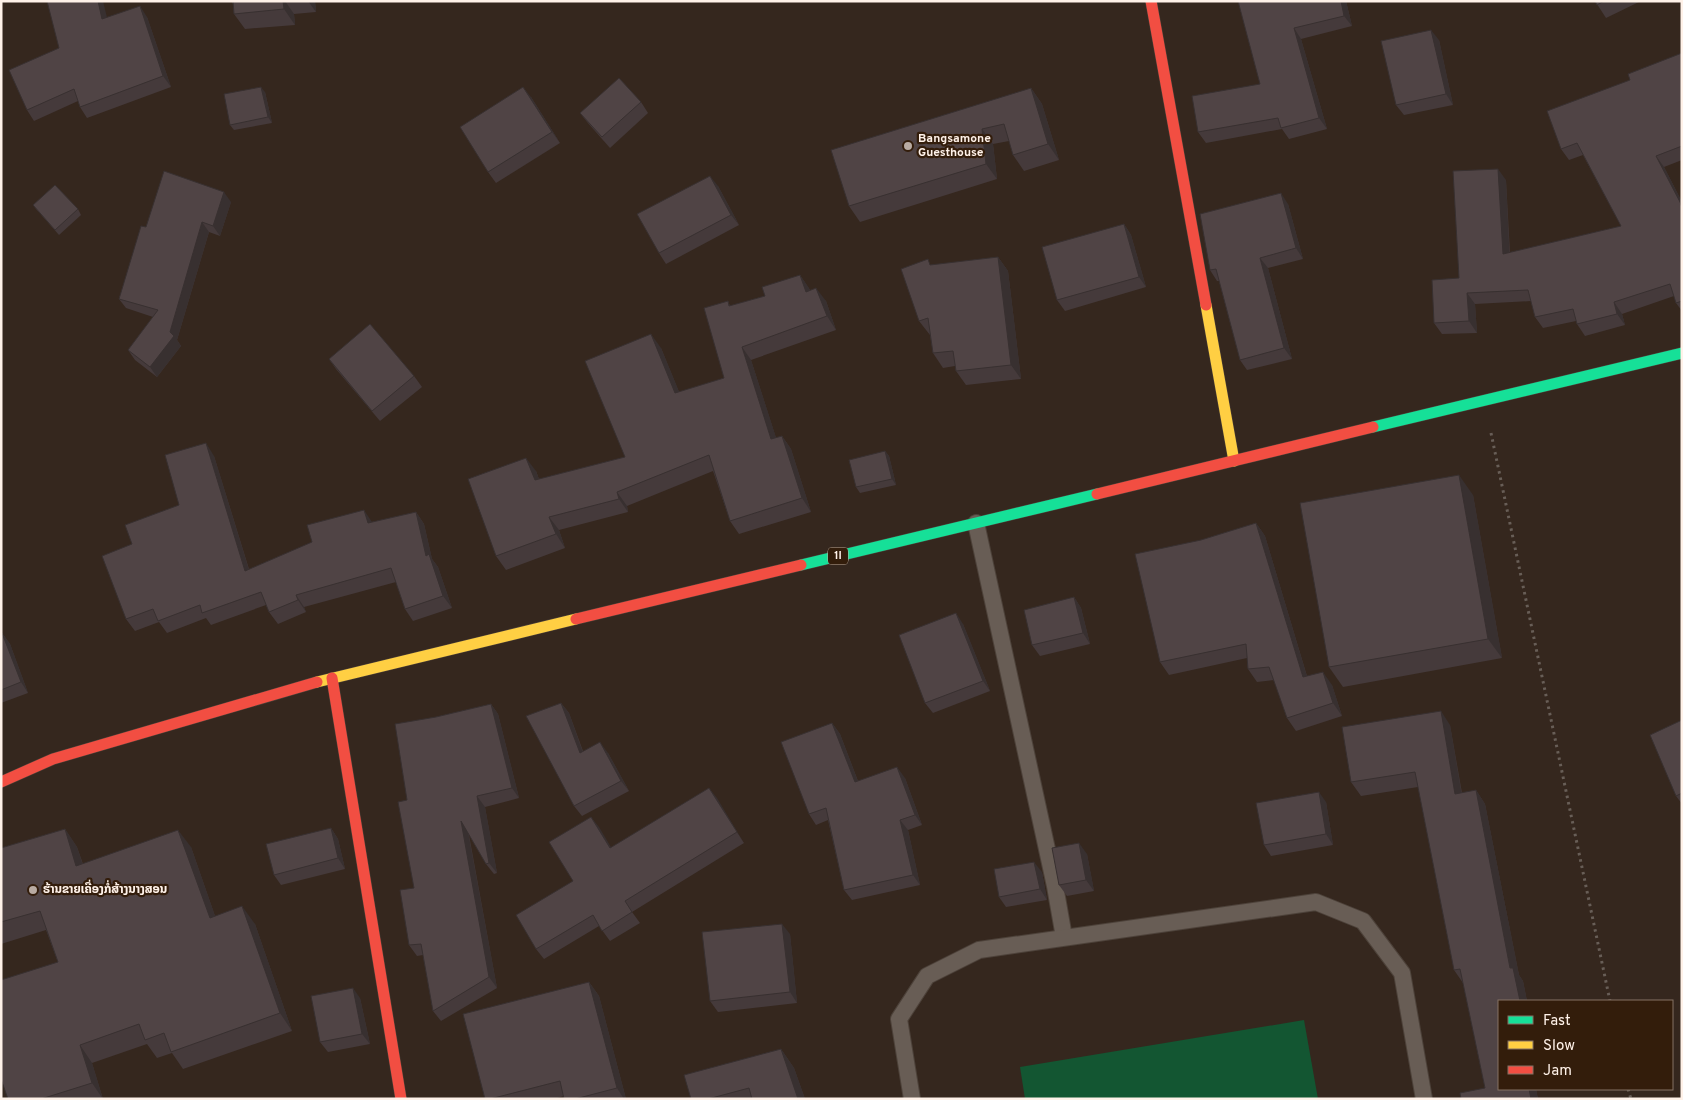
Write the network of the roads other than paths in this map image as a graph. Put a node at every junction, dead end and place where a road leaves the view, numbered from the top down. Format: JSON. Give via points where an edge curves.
{"nodes":[{"id":1,"x":1150,"y":1,"type":"edge"},
{"id":2,"x":1682,"y":353,"type":"edge"},
{"id":3,"x":1234,"y":461,"type":"junction"},
{"id":4,"x":976,"y":523,"type":"junction"},
{"id":5,"x":332,"y":678,"type":"junction"},
{"id":6,"x":1,"y":782,"type":"edge"},
{"id":7,"x":1064,"y":937,"type":"junction"},
{"id":8,"x":401,"y":1099,"type":"edge"},
{"id":9,"x":912,"y":1099,"type":"edge"},
{"id":10,"x":1424,"y":1099,"type":"edge"}],
"edges":[{"from":1,"to":3,"type":"main road"},
{"from":2,"to":3,"type":"main road","number":"1I"},
{"from":3,"to":4,"type":"main road","number":"1I"},
{"from":4,"to":5,"type":"main road","number":"1I"},
{"from":4,"to":7,"type":"lane"},
{"from":5,"to":6,"type":"main road","number":"1I","via":[[52,759]]},
{"from":5,"to":8,"type":"main road"},
{"from":7,"to":9,"type":"lane","via":[[978,950],[927,976],[899,1019]]},
{"from":7,"to":10,"type":"lane","via":[[1316,902],[1363,921],[1402,973]]}]}
